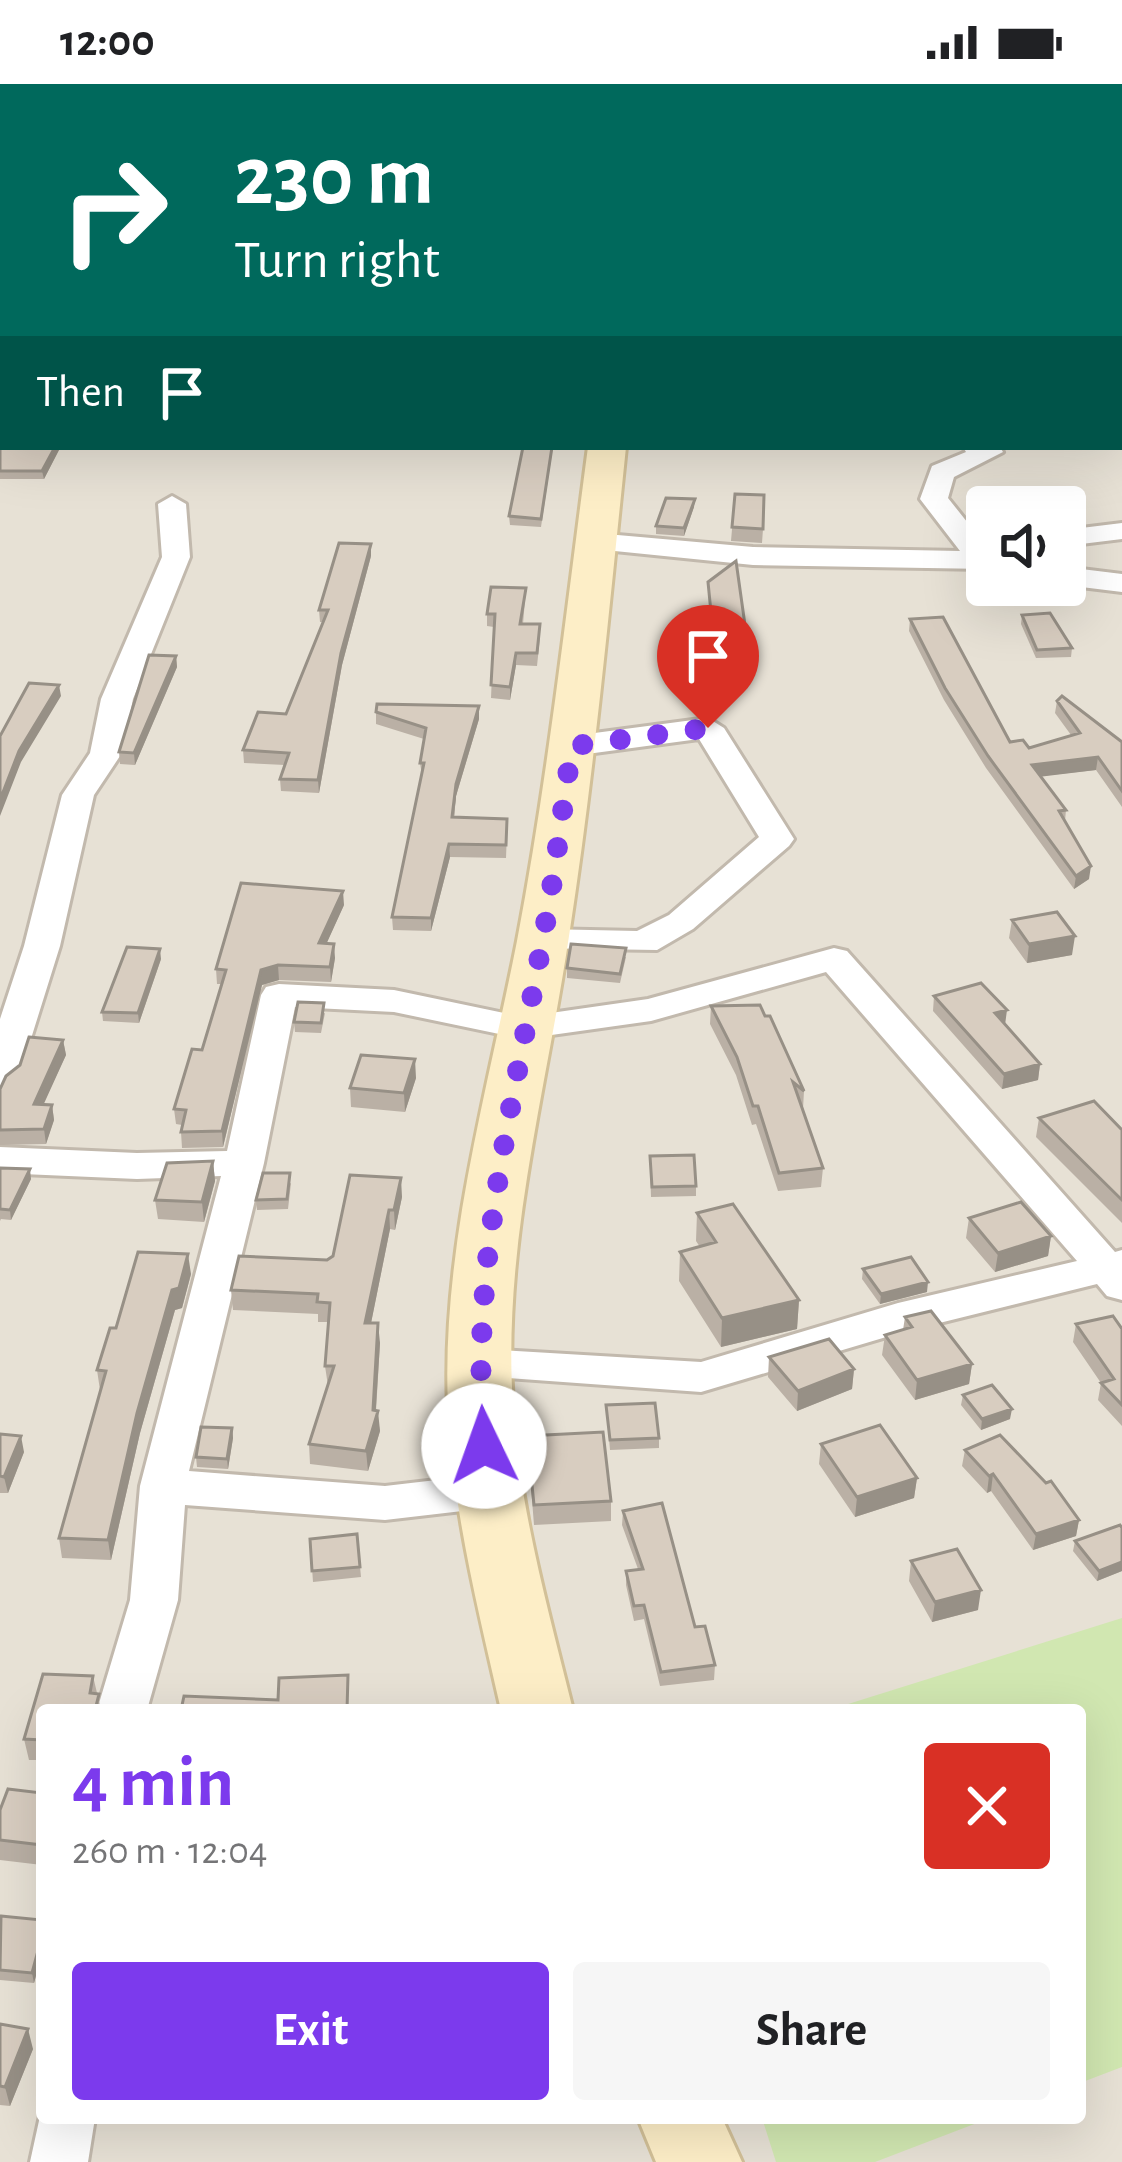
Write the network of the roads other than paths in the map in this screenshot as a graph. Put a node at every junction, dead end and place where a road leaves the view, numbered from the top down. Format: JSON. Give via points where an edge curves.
{"nodes":[{"id":1,"x":607,"y":450,"type":"edge"},
{"id":2,"x":984,"y":450,"type":"edge"},
{"id":3,"x":172,"y":504,"type":"dead end"},
{"id":4,"x":1122,"y":531,"type":"edge"},
{"id":5,"x":1086,"y":535,"type":"edge"},
{"id":6,"x":966,"y":536,"type":"edge"},
{"id":7,"x":596,"y":541,"type":"junction"},
{"id":8,"x":966,"y":558,"type":"edge"},
{"id":9,"x":1086,"y":579,"type":"edge"},
{"id":10,"x":1122,"y":583,"type":"edge"},
{"id":11,"x":572,"y":746,"type":"junction"},
{"id":12,"x":543,"y":940,"type":"junction"},
{"id":13,"x":523,"y":1028,"type":"junction"},
{"id":14,"x":0,"y":1077,"type":"edge"},
{"id":15,"x":0,"y":1160,"type":"edge"},
{"id":16,"x":244,"y":1163,"type":"junction"},
{"id":17,"x":1117,"y":1273,"type":"edge"},
{"id":18,"x":482,"y":1364,"type":"junction"},
{"id":19,"x":163,"y":1486,"type":"junction"},
{"id":20,"x":488,"y":1491,"type":"junction"},
{"id":21,"x":124,"y":1704,"type":"edge"},
{"id":22,"x":536,"y":1704,"type":"edge"},
{"id":23,"x":65,"y":2124,"type":"edge"},
{"id":24,"x":683,"y":2124,"type":"edge"},
{"id":25,"x":59,"y":2162,"type":"edge"},
{"id":26,"x":699,"y":2162,"type":"edge"}],
"edges":[{"from":1,"to":7,"type":"street"},
{"from":2,"to":6,"type":"street","via":[[942,472],[934,499]]},
{"from":3,"to":14,"type":"street","via":[[176,557],[116,699],[106,753],[78,795]]},
{"from":4,"to":5,"type":"street"},
{"from":7,"to":8,"type":"street","via":[[753,556]]},
{"from":7,"to":11,"type":"street"},
{"from":9,"to":10,"type":"street"},
{"from":11,"to":12,"type":"street"},
{"from":11,"to":12,"type":"street","via":[[708,728],[777,839],[681,922],[644,941]]},
{"from":12,"to":13,"type":"street"},
{"from":13,"to":16,"type":"street","via":[[394,1001],[279,995]]},
{"from":13,"to":17,"type":"street","via":[[651,1010],[834,959]]},
{"from":13,"to":18,"type":"street","via":[[497,1169]]},
{"from":15,"to":16,"type":"street"},
{"from":16,"to":19,"type":"street"},
{"from":17,"to":18,"type":"street","via":[[898,1318],[701,1377]]},
{"from":18,"to":20,"type":"street"},
{"from":19,"to":20,"type":"street","via":[[386,1503]]},
{"from":19,"to":21,"type":"street","via":[[154,1600]]},
{"from":20,"to":22,"type":"street"},
{"from":23,"to":25,"type":"street"},
{"from":24,"to":26,"type":"street"}]}
